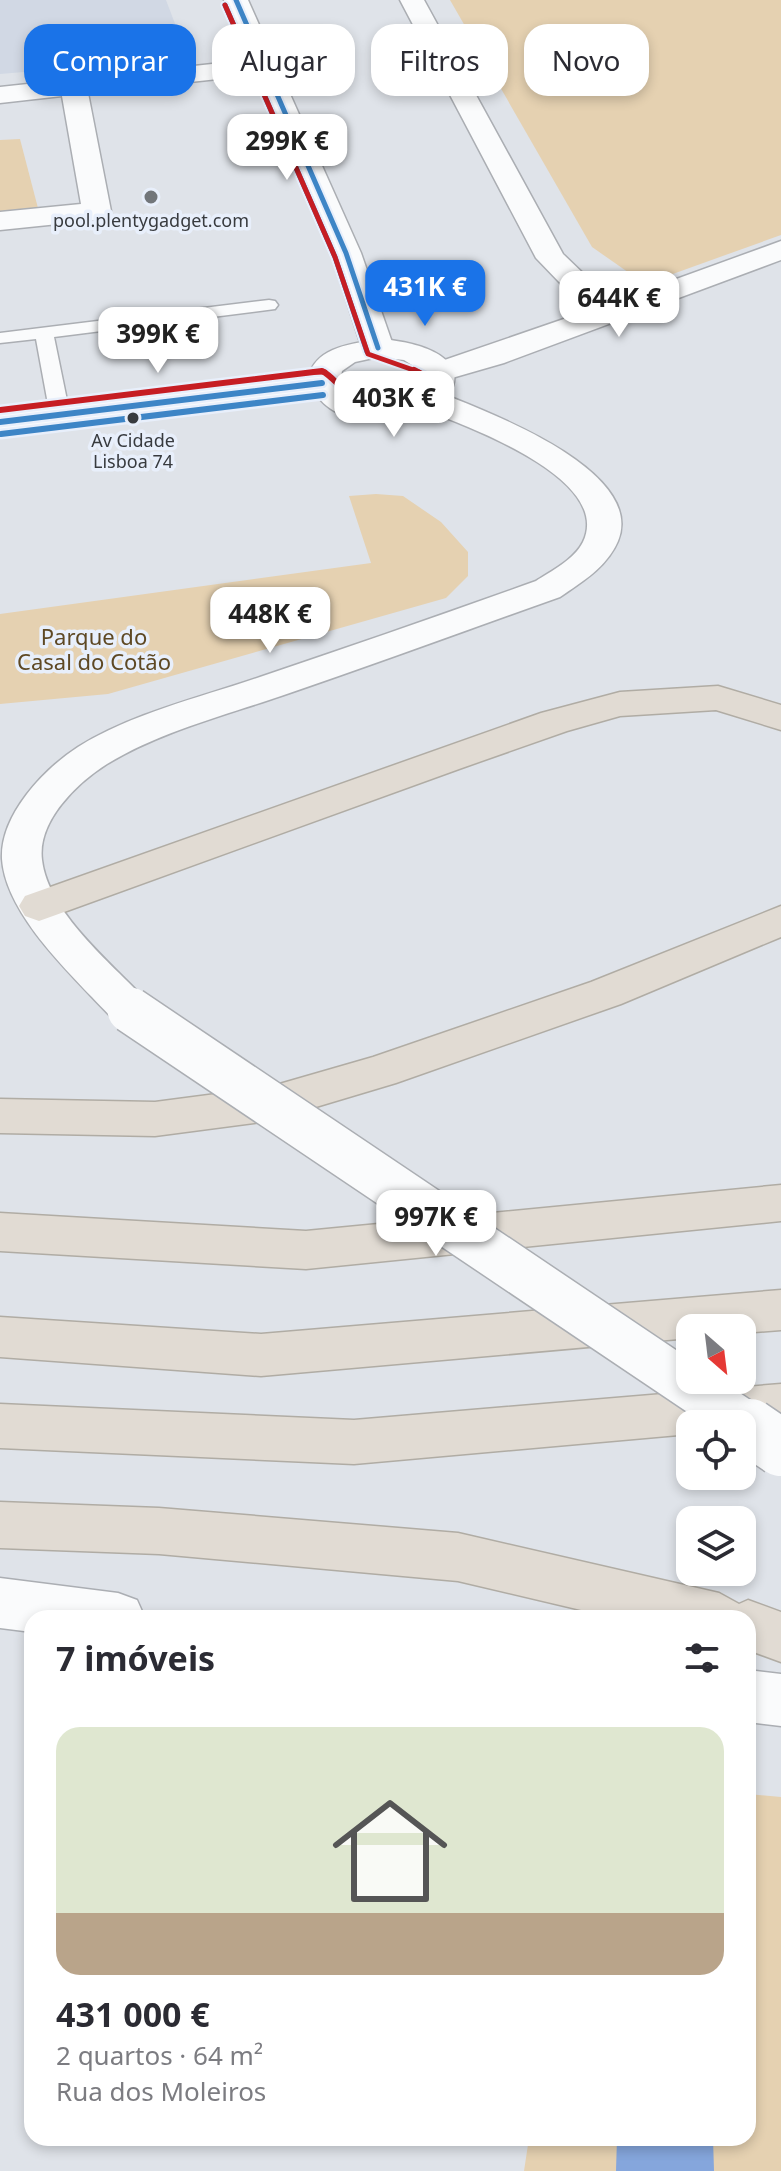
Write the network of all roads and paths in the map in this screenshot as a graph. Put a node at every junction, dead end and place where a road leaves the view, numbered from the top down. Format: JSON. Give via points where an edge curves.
{"nodes":[{"id":1,"x":236,"y":0,"type":"edge"},
{"id":2,"x":412,"y":0,"type":"edge"},
{"id":3,"x":247,"y":24,"type":"edge"},
{"id":4,"x":24,"y":93,"type":"edge"},
{"id":5,"x":0,"y":95,"type":"edge"},
{"id":6,"x":75,"y":96,"type":"edge"},
{"id":7,"x":278,"y":96,"type":"edge"},
{"id":8,"x":0,"y":221,"type":"edge"},
{"id":9,"x":781,"y":250,"type":"edge"},
{"id":10,"x":269,"y":305,"type":"dead end"},
{"id":11,"x":608,"y":314,"type":"junction"},
{"id":12,"x":44,"y":333,"type":"junction"},
{"id":13,"x":0,"y":338,"type":"edge"},
{"id":14,"x":378,"y":348,"type":"junction"},
{"id":15,"x":322,"y":383,"type":"junction"},
{"id":16,"x":432,"y":386,"type":"junction"},
{"id":17,"x":60,"y":415,"type":"junction"},
{"id":18,"x":0,"y":422,"type":"edge"},
{"id":19,"x":781,"y":718,"type":"edge"},
{"id":20,"x":39,"y":906,"type":"junction"},
{"id":21,"x":781,"y":921,"type":"edge"},
{"id":22,"x":0,"y":1116,"type":"edge"},
{"id":23,"x":781,"y":1203,"type":"edge"},
{"id":24,"x":0,"y":1232,"type":"edge"},
{"id":25,"x":781,"y":1310,"type":"edge"},
{"id":26,"x":0,"y":1337,"type":"edge"},
{"id":27,"x":781,"y":1405,"type":"edge"},
{"id":28,"x":0,"y":1426,"type":"edge"},
{"id":29,"x":781,"y":1448,"type":"edge"},
{"id":30,"x":0,"y":1525,"type":"edge"},
{"id":31,"x":0,"y":1603,"type":"edge"},
{"id":32,"x":55,"y":1610,"type":"edge"},
{"id":33,"x":685,"y":1610,"type":"edge"},
{"id":34,"x":756,"y":1628,"type":"edge"},
{"id":35,"x":781,"y":1637,"type":"edge"},
{"id":36,"x":756,"y":1697,"type":"edge"},
{"id":37,"x":781,"y":1700,"type":"edge"}],
"edges":[{"from":1,"to":3,"type":"street"},
{"from":2,"to":11,"type":"street","via":[[551,258]]},
{"from":4,"to":5,"type":"street"},
{"from":6,"to":8,"type":"street","via":[[97,211]]},
{"from":7,"to":14,"type":"street","via":[[346,253]]},
{"from":9,"to":11,"type":"street"},
{"from":10,"to":12,"type":"lane"},
{"from":11,"to":16,"type":"street","via":[[493,356]]},
{"from":12,"to":13,"type":"lane"},
{"from":12,"to":17,"type":"lane"},
{"from":14,"to":15,"type":"street","via":[[331,363]]},
{"from":14,"to":16,"type":"street","via":[[416,354],[430,362]]},
{"from":15,"to":16,"type":"street","via":[[336,400],[365,411],[399,410]]},
{"from":15,"to":17,"type":"street"},
{"from":16,"to":20,"type":"street","via":[[575,475],[602,507],[603,534],[586,562],[548,589],[156,726],[92,757],[48,795],[28,824],[21,858]]},
{"from":17,"to":18,"type":"street"},
{"from":19,"to":20,"type":"highway","via":[[718,698],[620,704],[554,722]]},
{"from":20,"to":29,"type":"street","bridge":true,"via":[[130,1010]]},
{"from":21,"to":22,"type":"highway","via":[[606,993],[269,1104],[155,1119]]},
{"from":23,"to":24,"type":"highway","via":[[306,1250]]},
{"from":25,"to":26,"type":"highway","via":[[261,1355]]},
{"from":27,"to":28,"type":"highway","via":[[354,1442]]},
{"from":30,"to":33,"type":"highway","via":[[159,1531],[458,1557]]},
{"from":31,"to":32,"type":"street"},
{"from":34,"to":35,"type":"highway"},
{"from":36,"to":37,"type":"street"}]}
